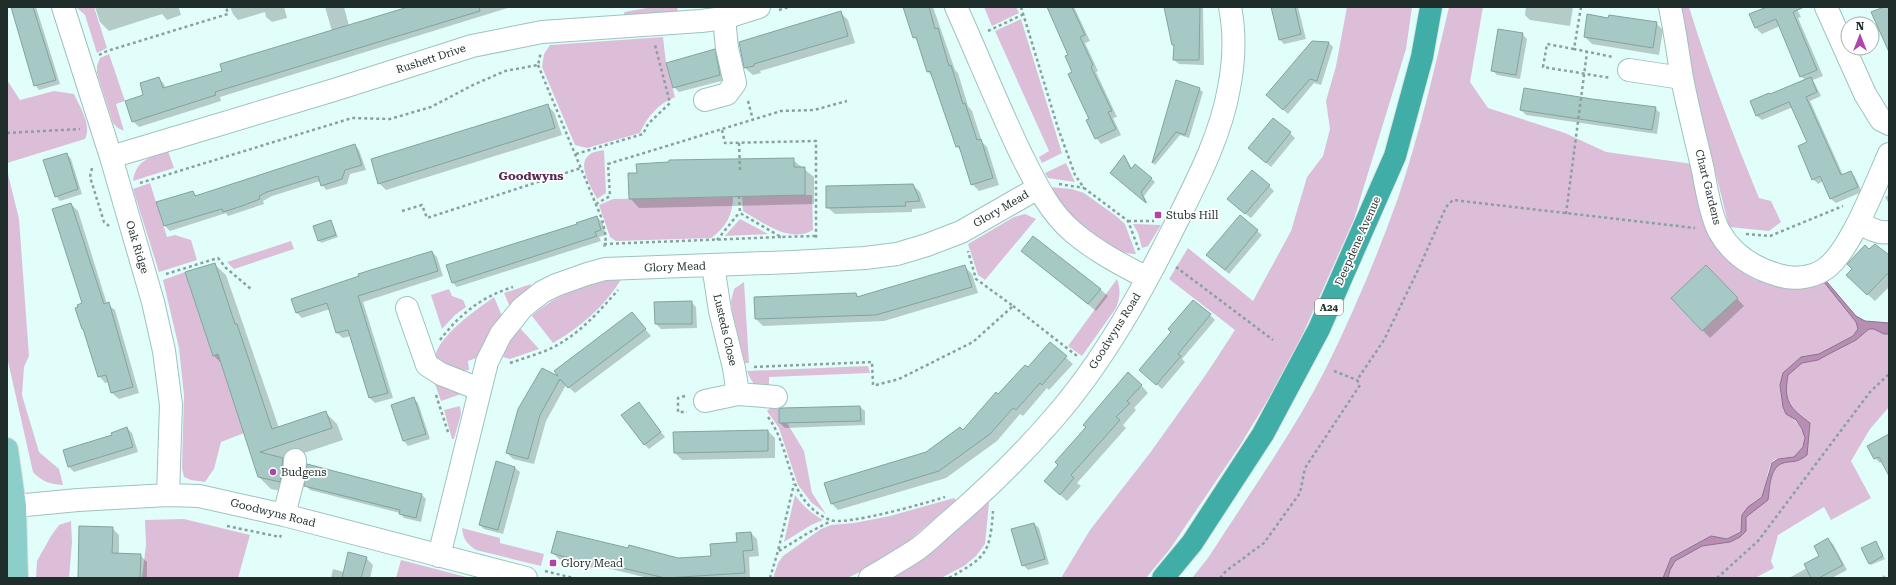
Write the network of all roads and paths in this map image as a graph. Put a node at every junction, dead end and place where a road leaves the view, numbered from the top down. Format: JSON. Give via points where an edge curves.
{"nodes":[{"id":1,"x":63,"y":7,"type":"edge"},
{"id":2,"x":226,"y":7,"type":"edge"},
{"id":3,"x":759,"y":7,"type":"edge"},
{"id":4,"x":956,"y":7,"type":"edge"},
{"id":5,"x":1230,"y":7,"type":"edge"},
{"id":6,"x":1431,"y":7,"type":"edge"},
{"id":7,"x":1581,"y":7,"type":"edge"},
{"id":8,"x":1670,"y":7,"type":"edge"},
{"id":9,"x":1826,"y":7,"type":"edge"},
{"id":10,"x":1024,"y":14,"type":"dead end"},
{"id":11,"x":724,"y":18,"type":"junction"},
{"id":12,"x":652,"y":26,"type":"junction"},
{"id":13,"x":542,"y":32,"type":"junction"},
{"id":14,"x":970,"y":40,"type":"junction"},
{"id":15,"x":1574,"y":49,"type":"junction"},
{"id":16,"x":1587,"y":52,"type":"junction"},
{"id":17,"x":538,"y":65,"type":"junction"},
{"id":18,"x":1625,"y":69,"type":"junction"},
{"id":19,"x":85,"y":74,"type":"junction"},
{"id":20,"x":1584,"y":74,"type":"junction"},
{"id":21,"x":1682,"y":78,"type":"junction"},
{"id":22,"x":704,"y":100,"type":"dead end"},
{"id":23,"x":847,"y":101,"type":"dead end"},
{"id":24,"x":1889,"y":124,"type":"edge"},
{"id":25,"x":102,"y":129,"type":"junction"},
{"id":26,"x":722,"y":130,"type":"junction"},
{"id":27,"x":7,"y":133,"type":"edge"},
{"id":28,"x":739,"y":143,"type":"junction"},
{"id":29,"x":576,"y":154,"type":"junction"},
{"id":30,"x":1889,"y":154,"type":"edge"},
{"id":31,"x":102,"y":161,"type":"junction"},
{"id":32,"x":581,"y":168,"type":"junction"},
{"id":33,"x":740,"y":170,"type":"dead end"},
{"id":34,"x":1038,"y":188,"type":"junction"},
{"id":35,"x":119,"y":189,"type":"junction"},
{"id":36,"x":1870,"y":195,"type":"junction"},
{"id":37,"x":739,"y":196,"type":"dead end"},
{"id":38,"x":596,"y":204,"type":"junction"},
{"id":39,"x":402,"y":211,"type":"dead end"},
{"id":40,"x":740,"y":213,"type":"junction"},
{"id":41,"x":1566,"y":214,"type":"junction"},
{"id":42,"x":1858,"y":222,"type":"junction"},
{"id":43,"x":113,"y":228,"type":"dead end"},
{"id":44,"x":1719,"y":231,"type":"junction"},
{"id":45,"x":961,"y":232,"type":"junction"},
{"id":46,"x":1889,"y":232,"type":"edge"},
{"id":47,"x":816,"y":236,"type":"junction"},
{"id":48,"x":781,"y":237,"type":"junction"},
{"id":49,"x":717,"y":240,"type":"junction"},
{"id":50,"x":604,"y":244,"type":"junction"},
{"id":51,"x":816,"y":244,"type":"dead end"},
{"id":52,"x":1160,"y":254,"type":"junction"},
{"id":53,"x":713,"y":265,"type":"junction"},
{"id":54,"x":605,"y":269,"type":"junction"},
{"id":55,"x":165,"y":274,"type":"dead end"},
{"id":56,"x":1148,"y":278,"type":"junction"},
{"id":57,"x":517,"y":286,"type":"dead end"},
{"id":58,"x":621,"y":287,"type":"dead end"},
{"id":59,"x":250,"y":290,"type":"dead end"},
{"id":60,"x":1013,"y":306,"type":"junction"},
{"id":61,"x":407,"y":308,"type":"dead end"},
{"id":62,"x":1273,"y":340,"type":"dead end"},
{"id":63,"x":506,"y":364,"type":"dead end"},
{"id":64,"x":427,"y":365,"type":"junction"},
{"id":65,"x":734,"y":368,"type":"junction"},
{"id":66,"x":1092,"y":368,"type":"junction"},
{"id":67,"x":1334,"y":371,"type":"dead end"},
{"id":68,"x":1889,"y":374,"type":"edge"},
{"id":69,"x":1357,"y":380,"type":"junction"},
{"id":70,"x":479,"y":389,"type":"junction"},
{"id":71,"x":746,"y":394,"type":"junction"},
{"id":72,"x":776,"y":397,"type":"dead end"},
{"id":73,"x":697,"y":402,"type":"junction"},
{"id":74,"x":7,"y":454,"type":"edge"},
{"id":75,"x":464,"y":457,"type":"junction"},
{"id":76,"x":295,"y":460,"type":"dead end"},
{"id":77,"x":794,"y":483,"type":"junction"},
{"id":78,"x":951,"y":494,"type":"dead end"},
{"id":79,"x":168,"y":495,"type":"junction"},
{"id":80,"x":14,"y":506,"type":"junction"},
{"id":81,"x":831,"y":521,"type":"junction"},
{"id":82,"x":283,"y":523,"type":"junction"},
{"id":83,"x":223,"y":524,"type":"dead end"},
{"id":84,"x":778,"y":551,"type":"junction"},
{"id":85,"x":438,"y":556,"type":"junction"},
{"id":86,"x":17,"y":578,"type":"edge"},
{"id":87,"x":526,"y":578,"type":"edge"},
{"id":88,"x":770,"y":578,"type":"edge"},
{"id":89,"x":870,"y":578,"type":"edge"},
{"id":90,"x":1164,"y":578,"type":"edge"},
{"id":91,"x":1220,"y":578,"type":"edge"},
{"id":92,"x":1717,"y":578,"type":"edge"}],
"edges":[{"from":1,"to":19,"type":"street","name":"Oak Ridge"},
{"from":2,"to":19,"type":"path","via":[[228,14],[107,51],[96,57]]},
{"from":3,"to":11,"type":"street","name":"Rushett Drive"},
{"from":4,"to":14,"type":"street"},
{"from":5,"to":52,"type":"street","name":"Goodwyns Road","via":[[1233,57],[1229,88],[1215,138],[1196,183]]},
{"from":6,"to":90,"type":"highway","name":"Deepdene Avenue","number":"A24","via":[[1422,57],[1395,156],[1319,330],[1263,434],[1192,543]]},
{"from":7,"to":15,"type":"path"},
{"from":8,"to":21,"type":"street","name":"Chart Gardens"},
{"from":9,"to":24,"type":"street","via":[[1865,94],[1881,120]]},
{"from":10,"to":14,"type":"path"},
{"from":11,"to":12,"type":"street","name":"Rushett Drive"},
{"from":11,"to":22,"type":"street","via":[[727,48],[735,83],[727,94]]},
{"from":12,"to":13,"type":"street","name":"Rushett Drive"},
{"from":12,"to":29,"type":"path","via":[[670,103],[648,124],[643,134]]},
{"from":13,"to":17,"type":"path","via":[[543,44]]},
{"from":13,"to":31,"type":"street","name":"Rushett Drive","via":[[472,46]]},
{"from":14,"to":34,"type":"street"},
{"from":15,"to":16,"type":"path"},
{"from":15,"to":20,"type":"path","via":[[1547,44],[1543,68]]},
{"from":16,"to":18,"type":"path","via":[[1623,59]]},
{"from":16,"to":20,"type":"path"},
{"from":17,"to":29,"type":"path"},
{"from":17,"to":35,"type":"path","via":[[505,71],[431,107],[390,119],[352,118]]},
{"from":18,"to":20,"type":"path","via":[[1620,80]]},
{"from":18,"to":21,"type":"street"},
{"from":19,"to":25,"type":"street","name":"Oak Ridge"},
{"from":20,"to":41,"type":"path"},
{"from":21,"to":44,"type":"street","name":"Chart Gardens","via":[[1708,195]]},
{"from":23,"to":26,"type":"path","via":[[814,110],[782,111]]},
{"from":25,"to":27,"type":"path"},
{"from":25,"to":31,"type":"street","name":"Oak Ridge"},
{"from":26,"to":28,"type":"path","via":[[725,143]]},
{"from":26,"to":38,"type":"path","via":[[608,164],[610,196]]},
{"from":28,"to":33,"type":"path"},
{"from":28,"to":47,"type":"path","via":[[816,141]]},
{"from":29,"to":32,"type":"path"},
{"from":30,"to":36,"type":"street","name":"Chart Gardens"},
{"from":31,"to":35,"type":"street","name":"Oak Ridge"},
{"from":31,"to":43,"type":"path","via":[[90,177],[104,222]]},
{"from":32,"to":38,"type":"path"},
{"from":32,"to":39,"type":"path","via":[[427,218],[422,205]]},
{"from":34,"to":45,"type":"street","name":"Glory Mead"},
{"from":34,"to":56,"type":"street","via":[[1053,211],[1072,232],[1118,263]]},
{"from":35,"to":79,"type":"street","name":"Oak Ridge","via":[[164,351],[170,405]]},
{"from":36,"to":42,"type":"street","name":"Chart Gardens"},
{"from":36,"to":44,"type":"path","via":[[1770,236]]},
{"from":37,"to":40,"type":"path"},
{"from":38,"to":50,"type":"path","via":[[606,238]]},
{"from":40,"to":48,"type":"path"},
{"from":40,"to":49,"type":"path"},
{"from":41,"to":44,"type":"path"},
{"from":41,"to":69,"type":"path","via":[[1453,200],[1446,207],[1384,340]]},
{"from":42,"to":44,"type":"street","name":"Chart Gardens","via":[[1840,254],[1824,270],[1796,278],[1760,270],[1749,264],[1738,255]]},
{"from":42,"to":46,"type":"street","via":[[1868,229]]},
{"from":45,"to":53,"type":"street","name":"Glory Mead","via":[[897,254],[865,258]]},
{"from":45,"to":60,"type":"path","via":[[976,279]]},
{"from":47,"to":48,"type":"path"},
{"from":47,"to":51,"type":"path"},
{"from":48,"to":49,"type":"path"},
{"from":49,"to":50,"type":"path"},
{"from":50,"to":54,"type":"path"},
{"from":52,"to":56,"type":"street","name":"Goodwyns Road"},
{"from":52,"to":62,"type":"path"},
{"from":53,"to":54,"type":"street","name":"Glory Mead"},
{"from":53,"to":65,"type":"street","name":"Lusteds Close","via":[[720,311]]},
{"from":54,"to":70,"type":"street","name":"Glory Mead","via":[[556,285],[542,292],[522,308],[501,334],[487,362]]},
{"from":55,"to":59,"type":"path","via":[[218,258]]},
{"from":56,"to":66,"type":"street","name":"Goodwyns Road"},
{"from":57,"to":64,"type":"path","via":[[496,292],[463,313],[440,339],[431,352]]},
{"from":58,"to":63,"type":"path","via":[[591,320],[574,334],[547,350]]},
{"from":60,"to":65,"type":"path","via":[[973,342],[899,378],[876,385],[873,385],[872,362]]},
{"from":60,"to":66,"type":"path"},
{"from":61,"to":64,"type":"street"},
{"from":64,"to":70,"type":"street","via":[[441,374]]},
{"from":64,"to":75,"type":"path","via":[[451,442]]},
{"from":65,"to":71,"type":"street","name":"Lusteds Close"},
{"from":66,"to":89,"type":"street","name":"Goodwyns Road","via":[[1054,418],[968,505],[916,550]]},
{"from":67,"to":69,"type":"path"},
{"from":68,"to":92,"type":"path","via":[[1870,392],[1758,541]]},
{"from":69,"to":91,"type":"path","via":[[1360,385],[1305,468],[1300,493],[1264,543]]},
{"from":70,"to":75,"type":"street","name":"Glory Mead"},
{"from":71,"to":72,"type":"street"},
{"from":71,"to":73,"type":"street"},
{"from":71,"to":77,"type":"path","via":[[776,428]]},
{"from":73,"to":73,"type":"path","via":[[678,398],[678,412]]},
{"from":74,"to":80,"type":"main road"},
{"from":75,"to":85,"type":"street","name":"Glory Mead"},
{"from":76,"to":82,"type":"street","via":[[294,476]]},
{"from":77,"to":81,"type":"path","via":[[802,498],[814,511]]},
{"from":77,"to":84,"type":"path"},
{"from":78,"to":81,"type":"path","via":[[891,512],[847,521]]},
{"from":79,"to":80,"type":"street","name":"Goodwyns Road"},
{"from":79,"to":82,"type":"street","name":"Goodwyns Road","via":[[199,496]]},
{"from":80,"to":86,"type":"main road"},
{"from":81,"to":84,"type":"path"},
{"from":82,"to":83,"type":"path","via":[[280,538]]},
{"from":82,"to":85,"type":"street","name":"Goodwyns Road"},
{"from":84,"to":88,"type":"path"},
{"from":85,"to":87,"type":"street","name":"Goodwyns Road"}]}
